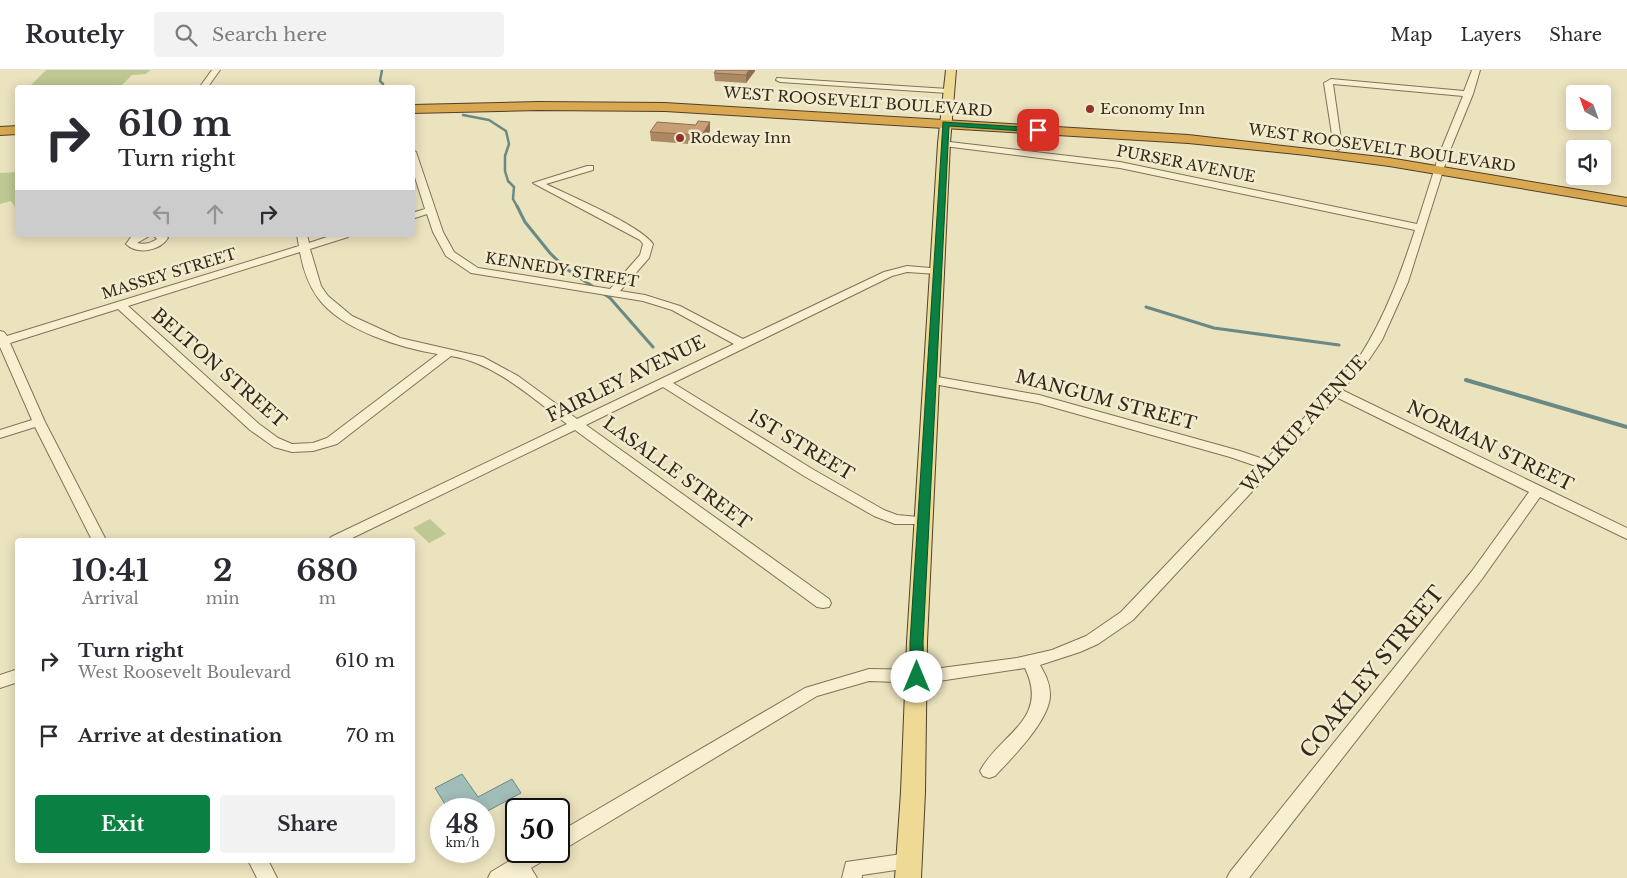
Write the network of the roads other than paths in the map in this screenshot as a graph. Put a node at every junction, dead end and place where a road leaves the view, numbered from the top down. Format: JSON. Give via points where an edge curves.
{"nodes":[{"id":1,"x":216,"y":70,"type":"edge"},
{"id":2,"x":951,"y":70,"type":"edge"},
{"id":3,"x":1476,"y":70,"type":"edge"},
{"id":4,"x":780,"y":80,"type":"dead end"},
{"id":5,"x":205,"y":85,"type":"edge"},
{"id":6,"x":948,"y":91,"type":"junction"},
{"id":7,"x":1469,"y":94,"type":"junction"},
{"id":8,"x":433,"y":100,"type":"junction"},
{"id":9,"x":415,"y":101,"type":"edge"},
{"id":10,"x":415,"y":106,"type":"edge"},
{"id":11,"x":415,"y":107,"type":"edge"},
{"id":12,"x":946,"y":119,"type":"junction"},
{"id":13,"x":15,"y":121,"type":"edge"},
{"id":14,"x":0,"y":122,"type":"edge"},
{"id":15,"x":15,"y":130,"type":"edge"},
{"id":16,"x":0,"y":131,"type":"edge"},
{"id":17,"x":944,"y":143,"type":"junction"},
{"id":18,"x":1338,"y":147,"type":"junction"},
{"id":19,"x":415,"y":161,"type":"edge"},
{"id":20,"x":1440,"y":167,"type":"junction"},
{"id":21,"x":590,"y":168,"type":"dead end"},
{"id":22,"x":1627,"y":191,"type":"edge"},
{"id":23,"x":568,"y":199,"type":"joint"},
{"id":24,"x":1627,"y":202,"type":"edge"},
{"id":25,"x":431,"y":210,"type":"junction"},
{"id":26,"x":415,"y":215,"type":"edge"},
{"id":27,"x":1420,"y":228,"type":"junction"},
{"id":28,"x":140,"y":237,"type":"edge"},
{"id":29,"x":161,"y":237,"type":"edge"},
{"id":30,"x":330,"y":237,"type":"edge"},
{"id":31,"x":303,"y":241,"type":"edge"},
{"id":32,"x":938,"y":271,"type":"junction"},
{"id":33,"x":612,"y":293,"type":"junction"},
{"id":34,"x":121,"y":305,"type":"junction"},
{"id":35,"x":2,"y":337,"type":"edge"},
{"id":36,"x":743,"y":344,"type":"junction"},
{"id":37,"x":448,"y":352,"type":"junction"},
{"id":38,"x":932,"y":380,"type":"junction"},
{"id":39,"x":665,"y":383,"type":"junction"},
{"id":40,"x":1336,"y":392,"type":"junction"},
{"id":41,"x":39,"y":422,"type":"junction"},
{"id":42,"x":577,"y":424,"type":"junction"},
{"id":43,"x":0,"y":434,"type":"edge"},
{"id":44,"x":1268,"y":466,"type":"junction"},
{"id":45,"x":1538,"y":490,"type":"junction"},
{"id":46,"x":924,"y":521,"type":"junction"},
{"id":47,"x":1627,"y":534,"type":"edge"},
{"id":48,"x":98,"y":538,"type":"edge"},
{"id":49,"x":340,"y":538,"type":"edge"},
{"id":50,"x":823,"y":603,"type":"dead end"},
{"id":51,"x":1031,"y":663,"type":"junction"},
{"id":52,"x":15,"y":676,"type":"edge"},
{"id":53,"x":917,"y":677,"type":"junction"},
{"id":54,"x":0,"y":682,"type":"edge"},
{"id":55,"x":989,"y":771,"type":"dead end"},
{"id":56,"x":570,"y":835,"type":"edge"},
{"id":57,"x":260,"y":863,"type":"edge"},
{"id":58,"x":531,"y":863,"type":"edge"},
{"id":59,"x":909,"y":869,"type":"edge"},
{"id":60,"x":522,"y":872,"type":"edge"},
{"id":61,"x":267,"y":878,"type":"edge"},
{"id":62,"x":498,"y":878,"type":"edge"},
{"id":63,"x":852,"y":878,"type":"edge"},
{"id":64,"x":1237,"y":878,"type":"edge"}],
"edges":[{"from":1,"to":5,"type":"street"},
{"from":2,"to":6,"type":"main road"},
{"from":3,"to":7,"type":"street","name":"WALKUP AVENUE"},
{"from":4,"to":6,"type":"street"},
{"from":6,"to":12,"type":"main road"},
{"from":7,"to":18,"type":"street","via":[[1331,81],[1328,83]]},
{"from":7,"to":20,"type":"street","name":"WALKUP AVENUE"},
{"from":8,"to":9,"type":"highway","name":"WEST ROOSEVELT BOULEVARD"},
{"from":8,"to":10,"type":"highway"},
{"from":8,"to":12,"type":"highway","name":"WEST ROOSEVELT BOULEVARD","via":[[608,97]]},
{"from":11,"to":12,"type":"highway","name":"WEST ROOSEVELT BOULEVARD","via":[[665,107]]},
{"from":12,"to":17,"type":"main road"},
{"from":12,"to":18,"type":"highway","name":"WEST ROOSEVELT BOULEVARD","via":[[1161,128]]},
{"from":12,"to":20,"type":"highway","name":"WEST ROOSEVELT BOULEVARD","via":[[1247,144]]},
{"from":13,"to":14,"type":"highway"},
{"from":15,"to":16,"type":"highway"},
{"from":17,"to":27,"type":"street","name":"PURSER AVENUE","via":[[1120,165]]},
{"from":17,"to":32,"type":"main road"},
{"from":18,"to":20,"type":"highway","name":"WEST ROOSEVELT BOULEVARD"},
{"from":19,"to":25,"type":"street","name":"KENNEDY STREET"},
{"from":20,"to":22,"type":"highway","name":"WEST ROOSEVELT BOULEVARD"},
{"from":20,"to":24,"type":"highway","name":"WEST ROOSEVELT BOULEVARD"},
{"from":20,"to":27,"type":"street","name":"WALKUP AVENUE"},
{"from":21,"to":23,"type":"street","via":[[538,183]]},
{"from":23,"to":33,"type":"street","via":[[627,228],[648,244],[645,256]]},
{"from":25,"to":26,"type":"street"},
{"from":25,"to":33,"type":"street","name":"KENNEDY STREET","via":[[450,254],[474,271]]},
{"from":27,"to":40,"type":"street","name":"WALKUP AVENUE","via":[[1403,282],[1376,340]]},
{"from":28,"to":29,"type":"street","via":[[131,244],[136,247],[154,245],[162,240]]},
{"from":30,"to":31,"type":"street","name":"MASSEY STREET"},
{"from":31,"to":34,"type":"street","name":"MASSEY STREET"},
{"from":31,"to":37,"type":"street","name":"LASALLE STREET","via":[[316,287],[341,314],[376,332],[424,348]]},
{"from":32,"to":36,"type":"street","name":"FAIRLEY AVENUE","via":[[897,271]]},
{"from":32,"to":38,"type":"main road"},
{"from":33,"to":36,"type":"street","name":"KENNEDY STREET","via":[[667,304]]},
{"from":34,"to":35,"type":"street","name":"MASSEY STREET"},
{"from":34,"to":37,"type":"street","name":"BELTON STREET","via":[[250,422],[280,444],[298,448],[332,441]]},
{"from":35,"to":41,"type":"street"},
{"from":36,"to":39,"type":"street","name":"FAIRLEY AVENUE"},
{"from":37,"to":42,"type":"street","name":"LASALLE STREET","via":[[491,365]]},
{"from":38,"to":44,"type":"street","name":"MANGUM STREET","via":[[1039,399]]},
{"from":38,"to":46,"type":"main road"},
{"from":39,"to":42,"type":"street","name":"FAIRLEY AVENUE"},
{"from":39,"to":46,"type":"street","name":"1ST STREET","via":[[878,513],[895,519]]},
{"from":40,"to":44,"type":"street","name":"WALKUP AVENUE"},
{"from":40,"to":45,"type":"street","name":"NORMAN STREET"},
{"from":41,"to":43,"type":"street"},
{"from":41,"to":48,"type":"street"},
{"from":42,"to":49,"type":"street","name":"FAIRLEY AVENUE"},
{"from":42,"to":50,"type":"street","name":"LASALLE STREET"},
{"from":44,"to":51,"type":"street","name":"WALKUP AVENUE","via":[[1127,616],[1081,645]]},
{"from":45,"to":47,"type":"street","name":"NORMAN STREET"},
{"from":45,"to":64,"type":"street","name":"COAKLEY STREET","via":[[1477,575]]},
{"from":46,"to":53,"type":"main road"},
{"from":51,"to":53,"type":"street","name":"WALKUP AVENUE"},
{"from":51,"to":55,"type":"street","via":[[1042,696],[1037,713]]},
{"from":52,"to":54,"type":"street"},
{"from":53,"to":56,"type":"street","name":"WALKUP AVENUE","via":[[870,675],[811,692]]},
{"from":53,"to":59,"type":"main road"},
{"from":57,"to":61,"type":"street"},
{"from":58,"to":60,"type":"street"},
{"from":59,"to":63,"type":"street","via":[[853,868]]},
{"from":60,"to":62,"type":"street"}]}
